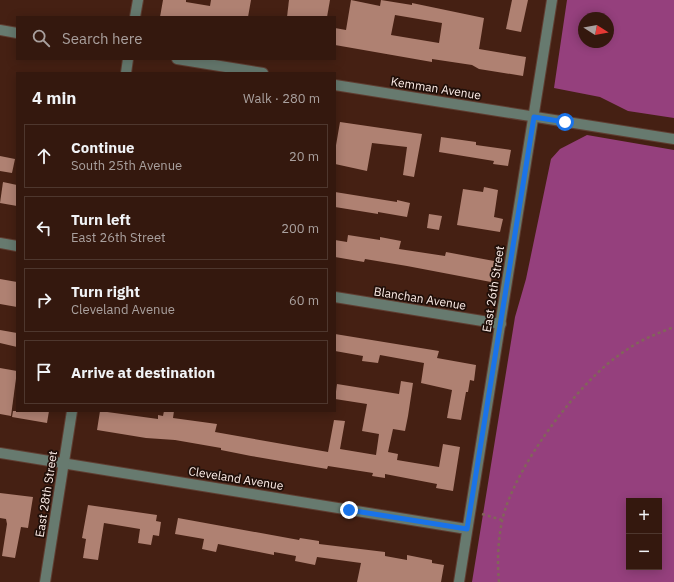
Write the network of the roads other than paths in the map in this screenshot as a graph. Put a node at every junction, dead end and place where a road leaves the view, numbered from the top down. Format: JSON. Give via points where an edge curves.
{"nodes":[{"id":1,"x":138,"y":0,"type":"edge"},
{"id":2,"x":552,"y":0,"type":"edge"},
{"id":3,"x":135,"y":16,"type":"edge"},
{"id":4,"x":0,"y":30,"type":"edge"},
{"id":5,"x":16,"y":33,"type":"edge"},
{"id":6,"x":128,"y":60,"type":"edge"},
{"id":7,"x":183,"y":60,"type":"edge"},
{"id":8,"x":126,"y":72,"type":"edge"},
{"id":9,"x":258,"y":72,"type":"edge"},
{"id":10,"x":336,"y":85,"type":"edge"},
{"id":11,"x":534,"y":117,"type":"junction"},
{"id":12,"x":674,"y":139,"type":"edge"},
{"id":13,"x":0,"y":243,"type":"edge"},
{"id":14,"x":16,"y":246,"type":"edge"},
{"id":15,"x":336,"y":297,"type":"edge"},
{"id":16,"x":500,"y":324,"type":"junction"},
{"id":17,"x":72,"y":412,"type":"edge"},
{"id":18,"x":0,"y":453,"type":"edge"},
{"id":19,"x":64,"y":463,"type":"junction"},
{"id":20,"x":467,"y":529,"type":"junction"},
{"id":21,"x":45,"y":582,"type":"edge"},
{"id":22,"x":458,"y":582,"type":"edge"}],
"edges":[{"from":1,"to":3,"type":"street"},
{"from":2,"to":11,"type":"street","name":"East 26th Street"},
{"from":4,"to":5,"type":"street"},
{"from":6,"to":8,"type":"street"},
{"from":7,"to":9,"type":"street"},
{"from":10,"to":11,"type":"street","name":"Kemman Avenue"},
{"from":11,"to":12,"type":"street","name":"Kemman Avenue"},
{"from":11,"to":16,"type":"street","name":"East 26th Street"},
{"from":13,"to":14,"type":"street"},
{"from":15,"to":16,"type":"street","name":"Blanchan Avenue"},
{"from":16,"to":20,"type":"street","name":"East 26th Street"},
{"from":17,"to":19,"type":"street","name":"East 28th Street"},
{"from":18,"to":19,"type":"street","name":"Cleveland Avenue"},
{"from":19,"to":20,"type":"street","name":"Cleveland Avenue"},
{"from":19,"to":21,"type":"street","name":"East 28th Street"},
{"from":20,"to":22,"type":"street","name":"East 26th Street"}]}
